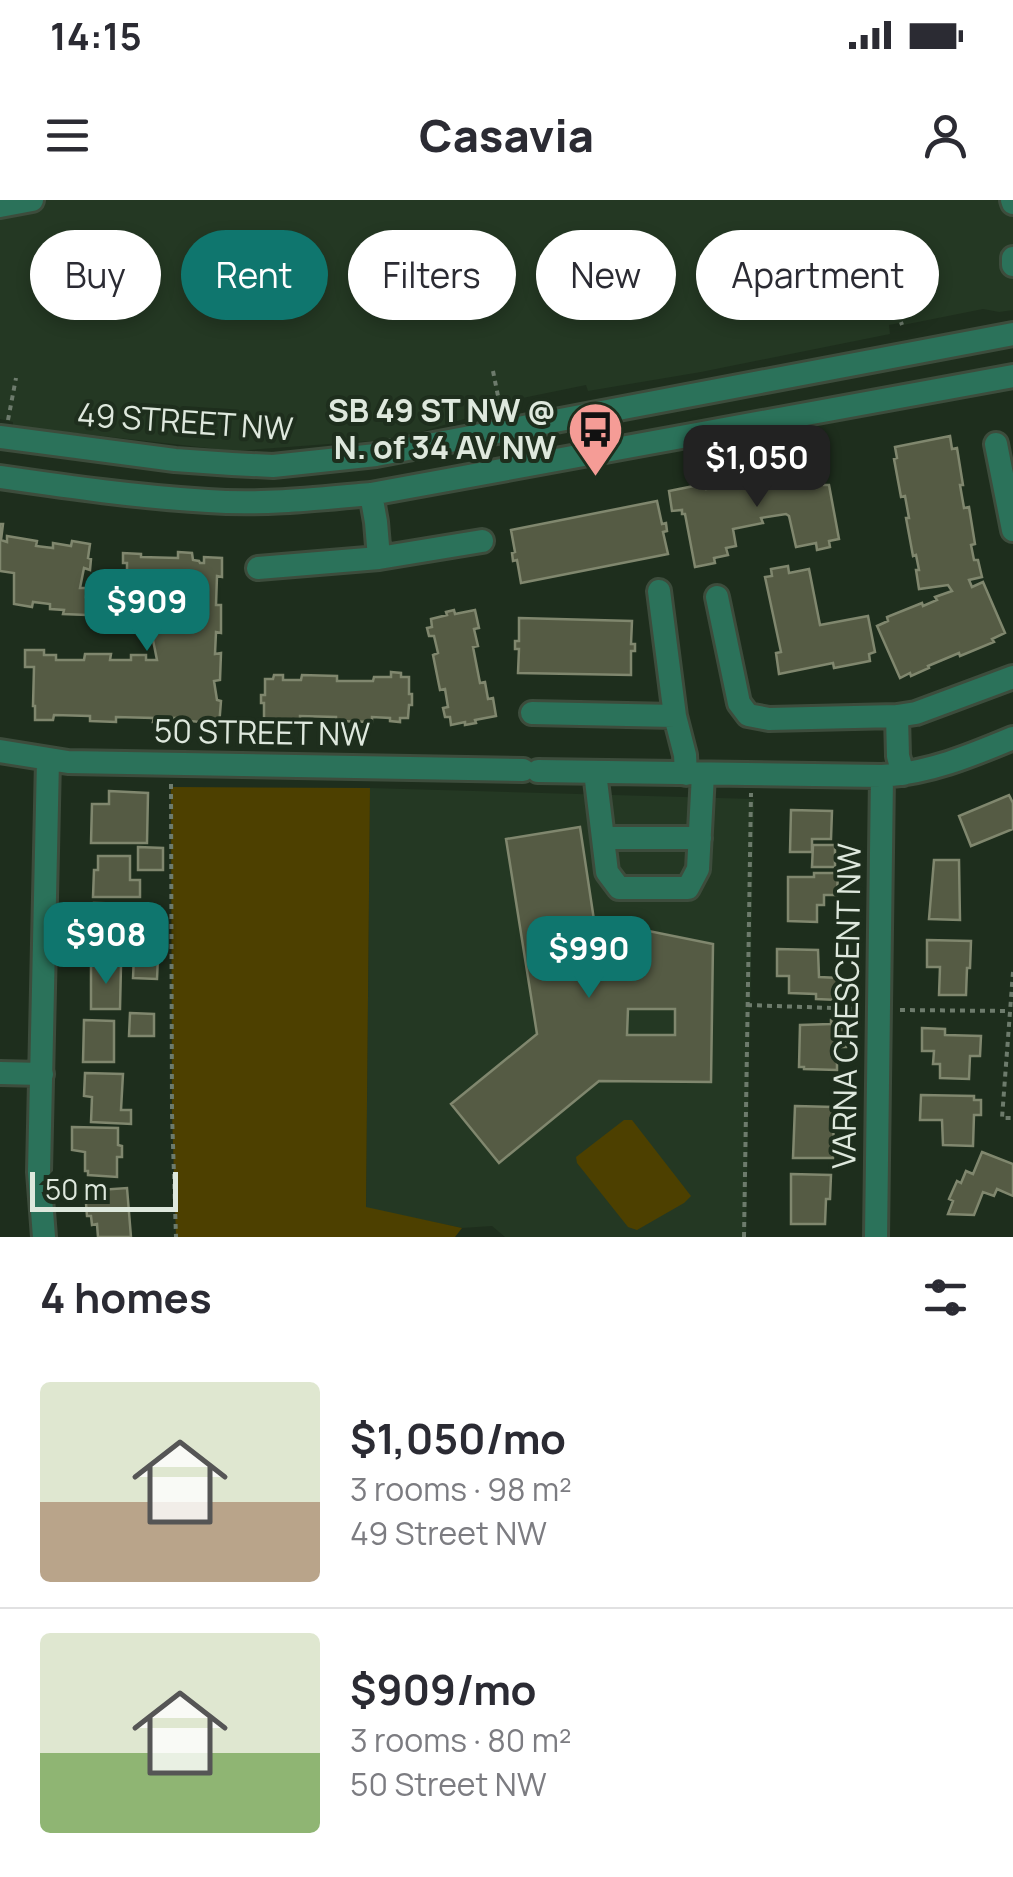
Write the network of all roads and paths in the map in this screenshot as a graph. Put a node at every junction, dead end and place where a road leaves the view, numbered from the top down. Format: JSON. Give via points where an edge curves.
{"nodes":[{"id":1,"x":32,"y":200,"type":"edge"},
{"id":2,"x":0,"y":206,"type":"edge"},
{"id":3,"x":1013,"y":334,"type":"edge"},
{"id":4,"x":493,"y":371,"type":"dead end"},
{"id":5,"x":1013,"y":376,"type":"edge"},
{"id":6,"x":16,"y":378,"type":"dead end"},
{"id":7,"x":500,"y":406,"type":"dead end"},
{"id":8,"x":10,"y":407,"type":"dead end"},
{"id":9,"x":0,"y":437,"type":"edge"},
{"id":10,"x":996,"y":444,"type":"dead end"},
{"id":11,"x":0,"y":477,"type":"edge"},
{"id":12,"x":371,"y":494,"type":"junction"},
{"id":13,"x":1013,"y":530,"type":"edge"},
{"id":14,"x":482,"y":541,"type":"dead end"},
{"id":15,"x":379,"y":558,"type":"junction"},
{"id":16,"x":258,"y":568,"type":"dead end"},
{"id":17,"x":659,"y":591,"type":"dead end"},
{"id":18,"x":716,"y":596,"type":"dead end"},
{"id":19,"x":1013,"y":677,"type":"edge"},
{"id":20,"x":532,"y":713,"type":"dead end"},
{"id":21,"x":675,"y":716,"type":"junction"},
{"id":22,"x":897,"y":716,"type":"junction"},
{"id":23,"x":1013,"y":738,"type":"edge"},
{"id":24,"x":0,"y":752,"type":"edge"},
{"id":25,"x":48,"y":760,"type":"junction"},
{"id":26,"x":172,"y":764,"type":"junction"},
{"id":27,"x":595,"y":772,"type":"junction"},
{"id":28,"x":694,"y":774,"type":"junction"},
{"id":29,"x":892,"y":775,"type":"junction"},
{"id":30,"x":751,"y":793,"type":"dead end"},
{"id":31,"x":604,"y":838,"type":"junction"},
{"id":32,"x":700,"y":838,"type":"junction"},
{"id":33,"x":1013,"y":972,"type":"edge"},
{"id":34,"x":0,"y":1073,"type":"edge"},
{"id":35,"x":42,"y":1074,"type":"junction"},
{"id":36,"x":1013,"y":1118,"type":"edge"},
{"id":37,"x":44,"y":1237,"type":"edge"},
{"id":38,"x":176,"y":1237,"type":"edge"},
{"id":39,"x":744,"y":1237,"type":"edge"},
{"id":40,"x":876,"y":1237,"type":"edge"}],
"edges":[{"from":1,"to":2,"type":"street"},
{"from":3,"to":9,"type":"street","name":"49 STREET NW","via":[[310,463],[175,460]]},
{"from":4,"to":7,"type":"path"},
{"from":5,"to":12,"type":"street"},
{"from":6,"to":8,"type":"path"},
{"from":10,"to":13,"type":"street"},
{"from":11,"to":12,"type":"street","via":[[212,502]]},
{"from":12,"to":15,"type":"street"},
{"from":14,"to":15,"type":"street"},
{"from":15,"to":16,"type":"street"},
{"from":17,"to":21,"type":"street"},
{"from":18,"to":22,"type":"street","via":[[739,703],[748,715]]},
{"from":19,"to":22,"type":"street"},
{"from":20,"to":21,"type":"street"},
{"from":21,"to":28,"type":"street"},
{"from":22,"to":29,"type":"street","name":"VARNA CRESCENT NW"},
{"from":23,"to":29,"type":"street","name":"50 STREET NW","via":[[956,762]]},
{"from":24,"to":25,"type":"street","name":"50 STREET NW"},
{"from":25,"to":26,"type":"street","name":"50 STREET NW"},
{"from":25,"to":35,"type":"street"},
{"from":26,"to":27,"type":"street","name":"50 STREET NW"},
{"from":26,"to":38,"type":"path"},
{"from":27,"to":28,"type":"street","name":"50 STREET NW"},
{"from":27,"to":31,"type":"street"},
{"from":28,"to":29,"type":"street","name":"50 STREET NW"},
{"from":28,"to":32,"type":"street"},
{"from":29,"to":40,"type":"street","name":"VARNA CRESCENT NW"},
{"from":30,"to":39,"type":"path"},
{"from":31,"to":32,"type":"street"},
{"from":31,"to":32,"type":"street","via":[[607,872],[619,888],[688,888],[698,869]]},
{"from":33,"to":36,"type":"path","via":[[1002,1118]]},
{"from":34,"to":35,"type":"street"},
{"from":35,"to":37,"type":"street"}]}
